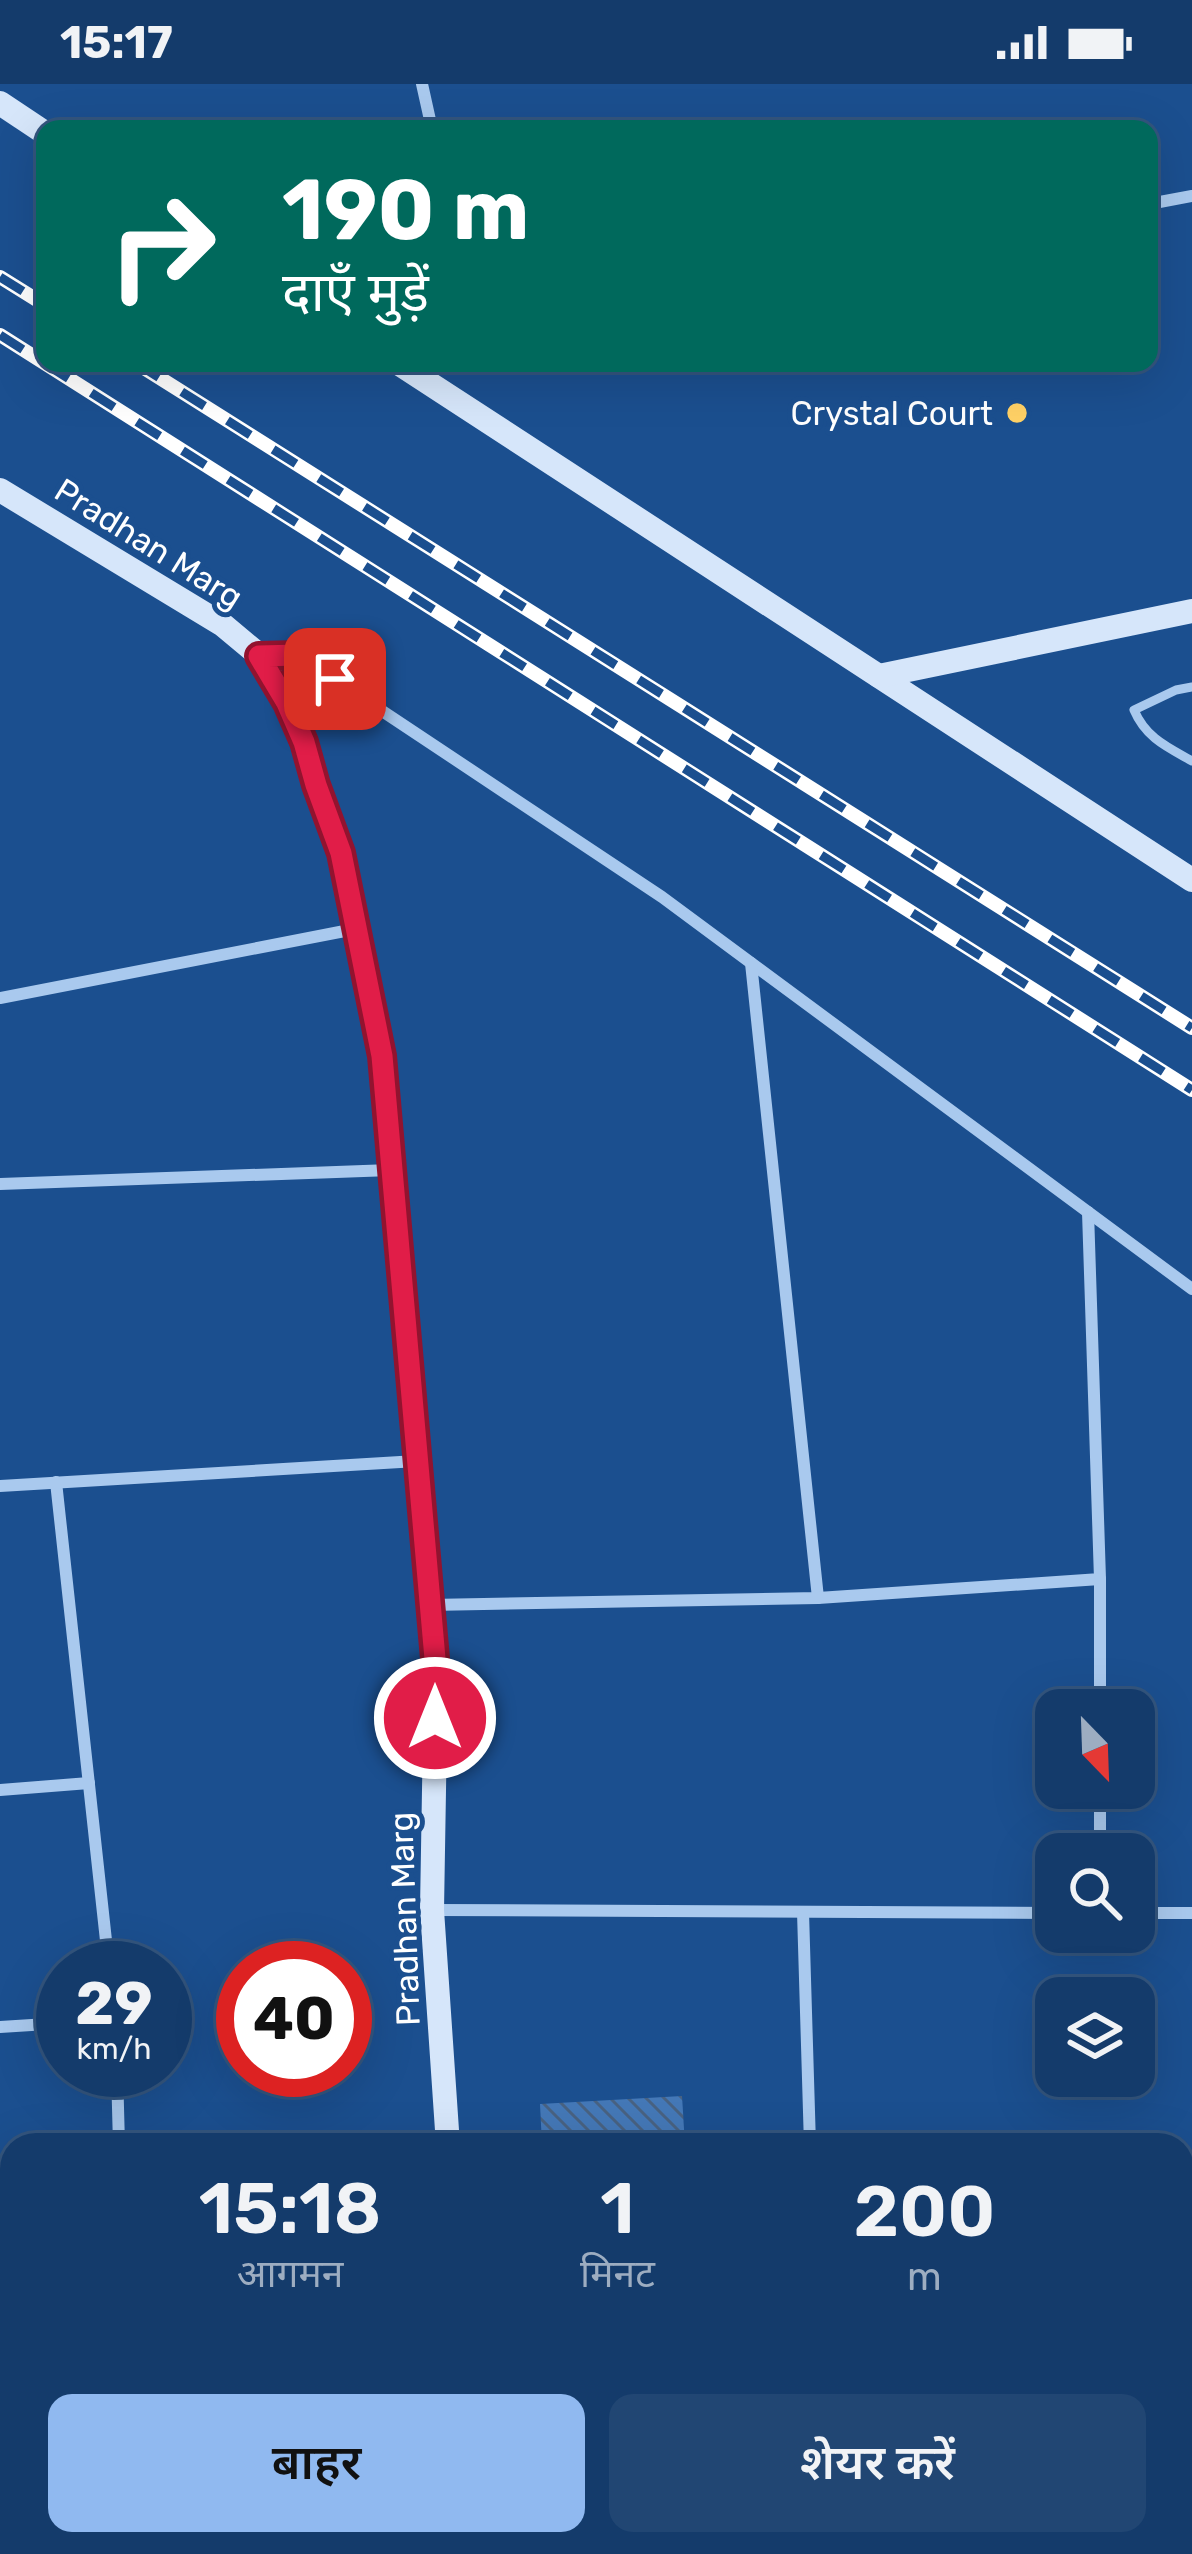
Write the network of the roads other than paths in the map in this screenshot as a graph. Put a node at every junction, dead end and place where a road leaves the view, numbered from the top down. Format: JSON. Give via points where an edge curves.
{"nodes":[{"id":1,"x":422,"y":84,"type":"edge"},
{"id":2,"x":0,"y":104,"type":"edge"},
{"id":3,"x":430,"y":120,"type":"edge"},
{"id":4,"x":36,"y":127,"type":"edge"},
{"id":5,"x":1192,"y":196,"type":"edge"},
{"id":6,"x":1158,"y":202,"type":"edge"},
{"id":7,"x":412,"y":372,"type":"edge"},
{"id":8,"x":0,"y":490,"type":"edge"},
{"id":9,"x":1192,"y":610,"type":"edge"},
{"id":10,"x":259,"y":656,"type":"junction"},
{"id":11,"x":879,"y":676,"type":"junction"},
{"id":12,"x":1192,"y":687,"type":"edge"},
{"id":13,"x":1192,"y":761,"type":"edge"},
{"id":14,"x":1192,"y":880,"type":"edge"},
{"id":15,"x":357,"y":928,"type":"junction"},
{"id":16,"x":751,"y":963,"type":"junction"},
{"id":17,"x":0,"y":998,"type":"edge"},
{"id":18,"x":392,"y":1170,"type":"junction"},
{"id":19,"x":0,"y":1184,"type":"edge"},
{"id":20,"x":1088,"y":1212,"type":"junction"},
{"id":21,"x":1192,"y":1288,"type":"edge"},
{"id":22,"x":418,"y":1461,"type":"junction"},
{"id":23,"x":56,"y":1482,"type":"junction"},
{"id":24,"x":0,"y":1486,"type":"edge"},
{"id":25,"x":1100,"y":1579,"type":"junction"},
{"id":26,"x":818,"y":1598,"type":"junction"},
{"id":27,"x":430,"y":1605,"type":"junction"},
{"id":28,"x":1100,"y":1689,"type":"edge"},
{"id":29,"x":88,"y":1784,"type":"junction"},
{"id":30,"x":0,"y":1790,"type":"edge"},
{"id":31,"x":432,"y":1910,"type":"junction"},
{"id":32,"x":802,"y":1912,"type":"junction"},
{"id":33,"x":1035,"y":1913,"type":"edge"},
{"id":34,"x":1155,"y":1913,"type":"edge"},
{"id":35,"x":1192,"y":1913,"type":"edge"},
{"id":36,"x":106,"y":1941,"type":"edge"},
{"id":37,"x":36,"y":2025,"type":"edge"},
{"id":38,"x":0,"y":2027,"type":"edge"},
{"id":39,"x":117,"y":2097,"type":"edge"},
{"id":40,"x":119,"y":2133,"type":"edge"},
{"id":41,"x":447,"y":2133,"type":"edge"},
{"id":42,"x":810,"y":2133,"type":"edge"}],
"edges":[{"from":1,"to":3,"type":"street"},
{"from":2,"to":4,"type":"street"},
{"from":5,"to":6,"type":"street"},
{"from":7,"to":11,"type":"street"},
{"from":8,"to":10,"type":"street","name":"Pradhan Marg","via":[[224,625]]},
{"from":9,"to":11,"type":"street"},
{"from":10,"to":15,"type":"street","name":"Pradhan Marg","via":[[304,742]]},
{"from":10,"to":16,"type":"street","via":[[298,655]]},
{"from":11,"to":14,"type":"street"},
{"from":12,"to":13,"type":"lane","via":[[1134,710],[1156,741]]},
{"from":15,"to":17,"type":"street"},
{"from":15,"to":18,"type":"street","name":"Pradhan Marg","via":[[382,1056]]},
{"from":16,"to":20,"type":"street"},
{"from":16,"to":26,"type":"street"},
{"from":18,"to":19,"type":"street"},
{"from":18,"to":22,"type":"street","name":"Pradhan Marg"},
{"from":20,"to":21,"type":"street"},
{"from":20,"to":25,"type":"street"},
{"from":22,"to":23,"type":"street"},
{"from":22,"to":27,"type":"street","name":"Pradhan Marg"},
{"from":23,"to":24,"type":"street"},
{"from":23,"to":29,"type":"street"},
{"from":25,"to":26,"type":"street"},
{"from":25,"to":28,"type":"street"},
{"from":26,"to":27,"type":"street"},
{"from":27,"to":31,"type":"street","name":"Pradhan Marg"},
{"from":29,"to":30,"type":"street"},
{"from":29,"to":36,"type":"street"},
{"from":31,"to":32,"type":"street"},
{"from":31,"to":41,"type":"street","name":"Pradhan Marg"},
{"from":32,"to":33,"type":"street"},
{"from":32,"to":42,"type":"street"},
{"from":34,"to":35,"type":"street"},
{"from":37,"to":38,"type":"street"},
{"from":39,"to":40,"type":"street"}]}
